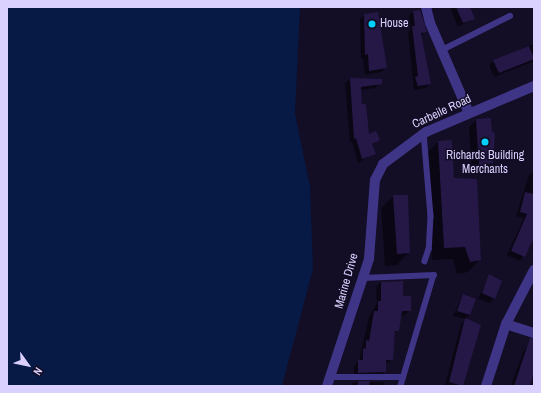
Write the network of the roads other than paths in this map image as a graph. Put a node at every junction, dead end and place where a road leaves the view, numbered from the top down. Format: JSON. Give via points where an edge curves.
{"nodes":[{"id":1,"x":426,"y":7,"type":"edge"},
{"id":2,"x":510,"y":16,"type":"dead end"},
{"id":3,"x":442,"y":50,"type":"junction"},
{"id":4,"x":534,"y":86,"type":"edge"},
{"id":5,"x":468,"y":113,"type":"junction"},
{"id":6,"x":424,"y":133,"type":"junction"},
{"id":7,"x":375,"y":180,"type":"joint"},
{"id":8,"x":425,"y":261,"type":"dead end"},
{"id":9,"x":534,"y":270,"type":"edge"},
{"id":10,"x":363,"y":278,"type":"junction"},
{"id":11,"x":506,"y":324,"type":"junction"},
{"id":12,"x":534,"y":332,"type":"edge"},
{"id":13,"x":403,"y":377,"type":"junction"},
{"id":14,"x":328,"y":382,"type":"edge"},
{"id":15,"x":401,"y":386,"type":"edge"},
{"id":16,"x":486,"y":386,"type":"edge"}],
"edges":[{"from":1,"to":3,"type":"street"},
{"from":2,"to":3,"type":"lane"},
{"from":3,"to":5,"type":"street"},
{"from":4,"to":5,"type":"street","name":"Carbeile Road"},
{"from":5,"to":6,"type":"street","name":"Carbeile Road"},
{"from":6,"to":7,"type":"street","name":"Carbeile Road","via":[[383,164]]},
{"from":6,"to":8,"type":"lane","via":[[431,216],[429,249]]},
{"from":7,"to":10,"type":"street","name":"Marine Drive","via":[[368,259]]},
{"from":9,"to":11,"type":"street"},
{"from":10,"to":13,"type":"lane","via":[[434,275]]},
{"from":10,"to":14,"type":"street","name":"Marine Drive"},
{"from":11,"to":12,"type":"street"},
{"from":11,"to":16,"type":"street"},
{"from":13,"to":14,"type":"lane"},
{"from":13,"to":15,"type":"lane"}]}
